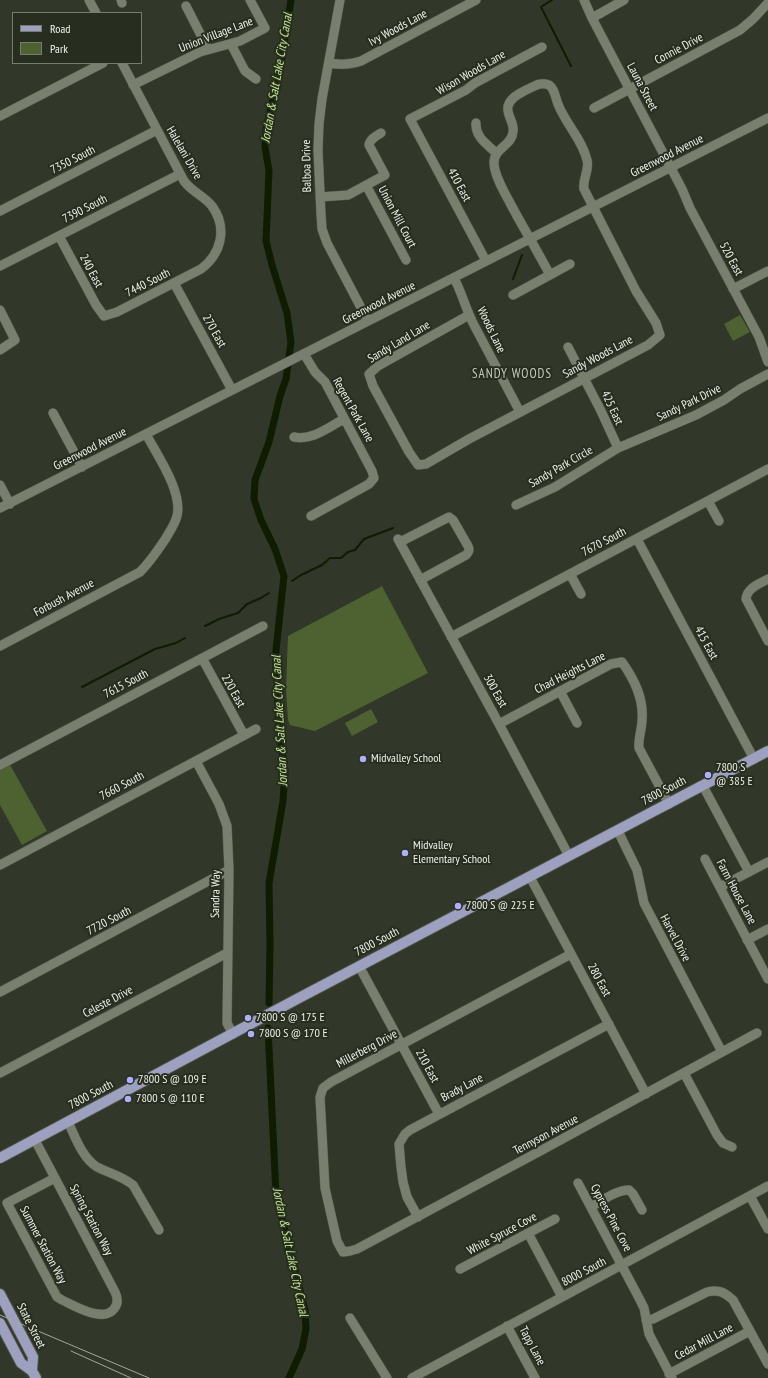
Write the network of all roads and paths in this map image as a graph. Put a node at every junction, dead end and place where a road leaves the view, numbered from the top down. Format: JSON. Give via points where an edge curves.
{"nodes":[{"id":1,"x":89,"y":0,"type":"edge"},
{"id":2,"x":250,"y":0,"type":"edge"},
{"id":3,"x":340,"y":0,"type":"edge"},
{"id":4,"x":476,"y":0,"type":"edge"},
{"id":5,"x":584,"y":0,"type":"edge"},
{"id":6,"x":624,"y":0,"type":"edge"},
{"id":7,"x":768,"y":3,"type":"edge"},
{"id":8,"x":186,"y":6,"type":"dead end"},
{"id":9,"x":95,"y":12,"type":"edge"},
{"id":10,"x":592,"y":18,"type":"junction"},
{"id":11,"x":231,"y":44,"type":"junction"},
{"id":12,"x":542,"y":47,"type":"dead end"},
{"id":13,"x":208,"y":48,"type":"junction"},
{"id":14,"x":329,"y":63,"type":"junction"},
{"id":15,"x":101,"y":64,"type":"edge"},
{"id":16,"x":122,"y":64,"type":"edge"},
{"id":17,"x":256,"y":79,"type":"dead end"},
{"id":18,"x":133,"y":85,"type":"junction"},
{"id":19,"x":630,"y":89,"type":"junction"},
{"id":20,"x":594,"y":108,"type":"dead end"},
{"id":21,"x":0,"y":116,"type":"edge"},
{"id":22,"x":768,"y":118,"type":"edge"},
{"id":23,"x":410,"y":119,"type":"joint"},
{"id":24,"x":476,"y":123,"type":"dead end"},
{"id":25,"x":157,"y":130,"type":"junction"},
{"id":26,"x":381,"y":133,"type":"dead end"},
{"id":27,"x":496,"y":153,"type":"junction"},
{"id":28,"x":671,"y":167,"type":"junction"},
{"id":29,"x":180,"y":174,"type":"junction"},
{"id":30,"x":366,"y":186,"type":"junction"},
{"id":31,"x":320,"y":197,"type":"junction"},
{"id":32,"x":594,"y":206,"type":"junction"},
{"id":33,"x":0,"y":211,"type":"edge"},
{"id":34,"x":59,"y":236,"type":"junction"},
{"id":35,"x":529,"y":239,"type":"junction"},
{"id":36,"x":406,"y":260,"type":"dead end"},
{"id":37,"x":486,"y":262,"type":"junction"},
{"id":38,"x":570,"y":264,"type":"dead end"},
{"id":39,"x":0,"y":266,"type":"edge"},
{"id":40,"x":201,"y":269,"type":"joint"},
{"id":41,"x":768,"y":271,"type":"edge"},
{"id":42,"x":550,"y":275,"type":"junction"},
{"id":43,"x":454,"y":278,"type":"junction"},
{"id":44,"x":174,"y":283,"type":"junction"},
{"id":45,"x":733,"y":289,"type":"junction"},
{"id":46,"x":513,"y":295,"type":"dead end"},
{"id":47,"x":0,"y":310,"type":"edge"},
{"id":48,"x":469,"y":315,"type":"junction"},
{"id":49,"x":104,"y":316,"type":"joint"},
{"id":50,"x":368,"y":321,"type":"junction"},
{"id":51,"x":568,"y":347,"type":"dead end"},
{"id":52,"x":0,"y":350,"type":"edge"},
{"id":53,"x":301,"y":355,"type":"junction"},
{"id":54,"x":768,"y":362,"type":"edge"},
{"id":55,"x":768,"y":374,"type":"edge"},
{"id":56,"x":584,"y":378,"type":"junction"},
{"id":57,"x":232,"y":390,"type":"junction"},
{"id":58,"x":520,"y":412,"type":"junction"},
{"id":59,"x":53,"y":413,"type":"dead end"},
{"id":60,"x":344,"y":418,"type":"junction"},
{"id":61,"x":146,"y":434,"type":"junction"},
{"id":62,"x":294,"y":437,"type":"dead end"},
{"id":63,"x":618,"y":448,"type":"junction"},
{"id":64,"x":418,"y":465,"type":"joint"},
{"id":65,"x":82,"y":467,"type":"junction"},
{"id":66,"x":768,"y":469,"type":"edge"},
{"id":67,"x":0,"y":485,"type":"edge"},
{"id":68,"x":708,"y":501,"type":"junction"},
{"id":69,"x":10,"y":504,"type":"junction"},
{"id":70,"x":516,"y":505,"type":"dead end"},
{"id":71,"x":0,"y":508,"type":"edge"},
{"id":72,"x":311,"y":516,"type":"dead end"},
{"id":73,"x":719,"y":521,"type":"dead end"},
{"id":74,"x":636,"y":539,"type":"junction"},
{"id":75,"x":570,"y":574,"type":"junction"},
{"id":76,"x":768,"y":579,"type":"edge"},
{"id":77,"x":420,"y":580,"type":"junction"},
{"id":78,"x":581,"y":594,"type":"dead end"},
{"id":79,"x":263,"y":626,"type":"dead end"},
{"id":80,"x":451,"y":637,"type":"junction"},
{"id":81,"x":768,"y":641,"type":"edge"},
{"id":82,"x":0,"y":646,"type":"edge"},
{"id":83,"x":202,"y":658,"type":"junction"},
{"id":84,"x":560,"y":692,"type":"junction"},
{"id":85,"x":577,"y":723,"type":"dead end"},
{"id":86,"x":499,"y":724,"type":"junction"},
{"id":87,"x":256,"y":729,"type":"dead end"},
{"id":88,"x":244,"y":735,"type":"junction"},
{"id":89,"x":768,"y":751,"type":"edge"},
{"id":90,"x":754,"y":759,"type":"junction"},
{"id":91,"x":196,"y":761,"type":"junction"},
{"id":92,"x":0,"y":764,"type":"edge"},
{"id":93,"x":703,"y":786,"type":"junction"},
{"id":94,"x":669,"y":804,"type":"junction"},
{"id":95,"x":618,"y":831,"type":"junction"},
{"id":96,"x":569,"y":856,"type":"junction"},
{"id":97,"x":705,"y":859,"type":"dead end"},
{"id":98,"x":768,"y":862,"type":"edge"},
{"id":99,"x":0,"y":865,"type":"edge"},
{"id":100,"x":229,"y":870,"type":"junction"},
{"id":101,"x":749,"y":872,"type":"junction"},
{"id":102,"x":530,"y":877,"type":"junction"},
{"id":103,"x":720,"y":888,"type":"junction"},
{"id":104,"x":768,"y":929,"type":"edge"},
{"id":105,"x":748,"y":940,"type":"junction"},
{"id":106,"x":227,"y":953,"type":"junction"},
{"id":107,"x":571,"y":954,"type":"junction"},
{"id":108,"x":359,"y":966,"type":"junction"},
{"id":109,"x":768,"y":979,"type":"edge"},
{"id":110,"x":0,"y":992,"type":"edge"},
{"id":111,"x":609,"y":1024,"type":"junction"},
{"id":112,"x":233,"y":1034,"type":"junction"},
{"id":113,"x":757,"y":1034,"type":"dead end"},
{"id":114,"x":401,"y":1044,"type":"junction"},
{"id":115,"x":722,"y":1052,"type":"junction"},
{"id":116,"x":0,"y":1073,"type":"edge"},
{"id":117,"x":684,"y":1073,"type":"junction"},
{"id":118,"x":646,"y":1094,"type":"junction"},
{"id":119,"x":439,"y":1114,"type":"junction"},
{"id":120,"x":68,"y":1122,"type":"junction"},
{"id":121,"x":35,"y":1140,"type":"junction"},
{"id":122,"x":732,"y":1148,"type":"dead end"},
{"id":123,"x":0,"y":1158,"type":"edge"},
{"id":124,"x":55,"y":1178,"type":"junction"},
{"id":125,"x":578,"y":1183,"type":"dead end"},
{"id":126,"x":768,"y":1186,"type":"edge"},
{"id":127,"x":750,"y":1196,"type":"junction"},
{"id":128,"x":591,"y":1207,"type":"junction"},
{"id":129,"x":642,"y":1210,"type":"dead end"},
{"id":130,"x":418,"y":1216,"type":"junction"},
{"id":131,"x":555,"y":1219,"type":"dead end"},
{"id":132,"x":768,"y":1229,"type":"edge"},
{"id":133,"x":159,"y":1230,"type":"dead end"},
{"id":134,"x":528,"y":1233,"type":"junction"},
{"id":135,"x":343,"y":1252,"type":"joint"},
{"id":136,"x":622,"y":1265,"type":"junction"},
{"id":137,"x":460,"y":1269,"type":"dead end"},
{"id":138,"x":0,"y":1294,"type":"edge"},
{"id":139,"x":57,"y":1297,"type":"joint"},
{"id":140,"x":562,"y":1297,"type":"junction"},
{"id":141,"x":350,"y":1318,"type":"dead end"},
{"id":142,"x":646,"y":1320,"type":"junction"},
{"id":143,"x":0,"y":1324,"type":"edge"},
{"id":144,"x":507,"y":1326,"type":"junction"},
{"id":145,"x":750,"y":1331,"type":"junction"},
{"id":146,"x":768,"y":1364,"type":"edge"},
{"id":147,"x":34,"y":1375,"type":"edge"},
{"id":148,"x":671,"y":1376,"type":"edge"},
{"id":149,"x":387,"y":1378,"type":"edge"},
{"id":150,"x":412,"y":1378,"type":"edge"},
{"id":151,"x":535,"y":1378,"type":"edge"}],
"edges":[{"from":1,"to":9,"type":"street"},
{"from":2,"to":11,"type":"street","name":"Union Village Lane","via":[[265,28]]},
{"from":3,"to":14,"type":"street","name":"Balboa Drive"},
{"from":4,"to":14,"type":"street","name":"Ivy Woods Lane","via":[[361,61],[344,65]]},
{"from":5,"to":10,"type":"street","name":"Launa Street"},
{"from":6,"to":10,"type":"street"},
{"from":7,"to":19,"type":"street","name":"Connie Drive","via":[[740,30]]},
{"from":8,"to":13,"type":"street"},
{"from":10,"to":19,"type":"street","name":"Launa Street"},
{"from":11,"to":13,"type":"street","name":"Union Village Lane"},
{"from":11,"to":17,"type":"street","via":[[245,71]]},
{"from":12,"to":23,"type":"street","name":"Wison Woods Lane"},
{"from":13,"to":18,"type":"street","name":"Union Village Lane"},
{"from":14,"to":31,"type":"street","name":"Balboa Drive","via":[[319,124]]},
{"from":15,"to":21,"type":"street"},
{"from":16,"to":18,"type":"street","name":"Halelani Drive"},
{"from":18,"to":25,"type":"street","name":"Halelani Drive"},
{"from":19,"to":20,"type":"street","name":"Connie Drive"},
{"from":19,"to":28,"type":"street","name":"Launa Street"},
{"from":22,"to":28,"type":"street","name":"Greenwood Avenue"},
{"from":23,"to":37,"type":"street","name":"410 East"},
{"from":24,"to":27,"type":"street","via":[[479,136]]},
{"from":25,"to":29,"type":"street","name":"Halelani Drive"},
{"from":25,"to":33,"type":"street","name":"7350 South"},
{"from":26,"to":30,"type":"street","via":[[369,142],[369,146],[385,176]]},
{"from":27,"to":32,"type":"street","via":[[513,134],[514,126],[508,110],[511,100],[537,85],[547,84],[553,89],[560,109],[585,153],[588,167],[584,186]]},
{"from":27,"to":35,"type":"street","via":[[495,169]]},
{"from":28,"to":32,"type":"street","name":"Greenwood Avenue"},
{"from":28,"to":45,"type":"street","name":"520 East"},
{"from":29,"to":34,"type":"street","name":"7390 South"},
{"from":29,"to":40,"type":"street","name":"Halelani Drive","via":[[189,188],[212,206],[220,226],[221,235],[216,253],[210,263]]},
{"from":30,"to":31,"type":"street","via":[[344,196]]},
{"from":30,"to":36,"type":"street","name":"Union Mill Court"},
{"from":31,"to":50,"type":"street","name":"Balboa Drive","via":[[322,229],[327,243]]},
{"from":32,"to":35,"type":"street","name":"Greenwood Avenue"},
{"from":32,"to":56,"type":"street","name":"Sandy Woods Lane","via":[[660,335],[648,345]]},
{"from":34,"to":39,"type":"street","name":"7390 South"},
{"from":34,"to":49,"type":"street","name":"240 East"},
{"from":35,"to":37,"type":"street","name":"Greenwood Avenue"},
{"from":35,"to":42,"type":"street"},
{"from":37,"to":43,"type":"street","name":"Greenwood Avenue"},
{"from":38,"to":42,"type":"street"},
{"from":40,"to":44,"type":"street","name":"7440 South"},
{"from":41,"to":45,"type":"street"},
{"from":42,"to":46,"type":"street"},
{"from":43,"to":48,"type":"street","name":"Woods Lane"},
{"from":43,"to":50,"type":"street","name":"Greenwood Avenue"},
{"from":44,"to":49,"type":"street","name":"7440 South"},
{"from":44,"to":57,"type":"street","name":"270 East"},
{"from":45,"to":54,"type":"street","name":"520 East","via":[[759,337]]},
{"from":47,"to":52,"type":"street","via":[[15,340]]},
{"from":48,"to":58,"type":"street","name":"Woods Lane"},
{"from":48,"to":64,"type":"street","name":"Sandy Land Lane","via":[[378,366],[369,374],[394,426]]},
{"from":50,"to":53,"type":"street","name":"Greenwood Avenue"},
{"from":51,"to":56,"type":"street","name":"425 East"},
{"from":53,"to":57,"type":"street","name":"Greenwood Avenue"},
{"from":53,"to":60,"type":"street","name":"Regent Park Lane","via":[[325,382]]},
{"from":55,"to":63,"type":"street","name":"Sandy Park Drive","via":[[696,415]]},
{"from":56,"to":58,"type":"street","name":"Sandy Woods Lane"},
{"from":56,"to":63,"type":"street","name":"425 East"},
{"from":57,"to":61,"type":"street","name":"Greenwood Avenue"},
{"from":58,"to":64,"type":"street","name":"Sandy Woods Lane","via":[[426,464]]},
{"from":59,"to":65,"type":"street"},
{"from":60,"to":62,"type":"street","via":[[310,437]]},
{"from":60,"to":72,"type":"street","name":"Regent Park Lane","via":[[374,475],[374,480]]},
{"from":61,"to":65,"type":"street","name":"Greenwood Avenue"},
{"from":61,"to":82,"type":"street","name":"Forbush Avenue","via":[[177,495],[178,508],[175,522],[153,557],[140,572]]},
{"from":63,"to":70,"type":"street","name":"Sandy Park Circle","via":[[555,487]]},
{"from":65,"to":69,"type":"street","name":"Greenwood Avenue"},
{"from":66,"to":68,"type":"street","name":"7670 South"},
{"from":67,"to":69,"type":"street"},
{"from":68,"to":73,"type":"street"},
{"from":68,"to":74,"type":"street","name":"7670 South"},
{"from":69,"to":71,"type":"street","name":"Greenwood Avenue"},
{"from":74,"to":75,"type":"street","name":"7670 South"},
{"from":74,"to":90,"type":"street","name":"415 East"},
{"from":75,"to":78,"type":"street"},
{"from":75,"to":80,"type":"street","name":"7670 South"},
{"from":76,"to":81,"type":"street","via":[[750,590],[746,599]]},
{"from":77,"to":77,"type":"street","name":"300 East","via":[[399,540],[449,517],[468,546],[469,552]]},
{"from":77,"to":80,"type":"street","name":"300 East"},
{"from":79,"to":83,"type":"street","name":"7615 South"},
{"from":80,"to":86,"type":"street","name":"300 East"},
{"from":83,"to":88,"type":"street","name":"220 East"},
{"from":83,"to":92,"type":"street","name":"7615 South"},
{"from":84,"to":85,"type":"street"},
{"from":84,"to":86,"type":"street","name":"Chad Heights Lane"},
{"from":84,"to":94,"type":"street","name":"Chad Heights Lane","via":[[611,664],[622,662],[630,673],[641,702],[639,748]]},
{"from":86,"to":96,"type":"street","name":"300 East"},
{"from":87,"to":88,"type":"street","name":"7660 South"},
{"from":88,"to":91,"type":"street","name":"7660 South"},
{"from":89,"to":90,"type":"main road","name":"7800 South"},
{"from":90,"to":93,"type":"main road","name":"7800 South"},
{"from":91,"to":99,"type":"street","name":"7660 South"},
{"from":91,"to":100,"type":"street","name":"Sandra Way","via":[[225,816],[229,837]]},
{"from":93,"to":94,"type":"main road","name":"7800 South"},
{"from":93,"to":101,"type":"street"},
{"from":94,"to":95,"type":"main road","name":"7800 South"},
{"from":95,"to":96,"type":"main road","name":"7800 South"},
{"from":95,"to":115,"type":"street","name":"Harvel Drive","via":[[638,870],[644,903]]},
{"from":96,"to":102,"type":"main road","name":"7800 South"},
{"from":97,"to":103,"type":"street","name":"Farm House Lane"},
{"from":98,"to":101,"type":"street"},
{"from":100,"to":106,"type":"street","name":"Sandra Way"},
{"from":100,"to":110,"type":"street","name":"7720 South"},
{"from":101,"to":103,"type":"street"},
{"from":102,"to":107,"type":"street","name":"280 East"},
{"from":102,"to":108,"type":"main road","name":"7800 South"},
{"from":103,"to":105,"type":"street","name":"Farm House Lane"},
{"from":104,"to":105,"type":"street"},
{"from":105,"to":109,"type":"street","name":"Farm House Lane"},
{"from":106,"to":112,"type":"street","name":"Sandra Way","via":[[227,1023]]},
{"from":106,"to":116,"type":"street","name":"Celeste Drive"},
{"from":107,"to":111,"type":"street","name":"280 East"},
{"from":107,"to":114,"type":"street","name":"Millerberg Drive"},
{"from":108,"to":112,"type":"main road","name":"7800 South"},
{"from":108,"to":114,"type":"street","name":"210 East"},
{"from":111,"to":118,"type":"street","name":"280 East"},
{"from":111,"to":119,"type":"street","name":"Brady Lane"},
{"from":112,"to":120,"type":"main road","name":"7800 South"},
{"from":113,"to":115,"type":"street","name":"Tennyson Avenue"},
{"from":114,"to":119,"type":"street","name":"210 East"},
{"from":114,"to":135,"type":"street","name":"Millerberg Drive","via":[[331,1082],[321,1092],[325,1188],[337,1241]]},
{"from":115,"to":117,"type":"street","name":"Tennyson Avenue"},
{"from":117,"to":118,"type":"street","name":"Tennyson Avenue"},
{"from":117,"to":122,"type":"street","via":[[717,1135],[723,1143]]},
{"from":118,"to":130,"type":"street","name":"Tennyson Avenue"},
{"from":119,"to":130,"type":"street","name":"Brady Lane","via":[[410,1130],[399,1144],[403,1182],[407,1197]]},
{"from":120,"to":121,"type":"main road","name":"7800 South"},
{"from":120,"to":133,"type":"street","via":[[91,1162],[133,1185]]},
{"from":121,"to":123,"type":"main road","name":"7800 South"},
{"from":121,"to":124,"type":"street","name":"Spring Station Way"},
{"from":124,"to":139,"type":"street","name":"Summer Station Way","via":[[7,1203]]},
{"from":124,"to":139,"type":"street","name":"Spring Station Way","via":[[115,1292],[117,1302],[112,1311],[101,1315]]},
{"from":125,"to":128,"type":"street","name":"Cypress Pine Cove"},
{"from":126,"to":127,"type":"street","name":"8000 South"},
{"from":127,"to":132,"type":"street"},
{"from":127,"to":136,"type":"street","name":"8000 South"},
{"from":128,"to":129,"type":"street","via":[[619,1192],[629,1190]]},
{"from":128,"to":136,"type":"street","name":"Cypress Pine Cove"},
{"from":130,"to":135,"type":"street","name":"Tennyson Avenue","via":[[357,1248]]},
{"from":131,"to":134,"type":"street","name":"White Spruce Cove"},
{"from":134,"to":137,"type":"street","name":"White Spruce Cove"},
{"from":134,"to":140,"type":"street"},
{"from":136,"to":140,"type":"street","name":"8000 South"},
{"from":136,"to":142,"type":"street","name":"Cypress Pine Cove","via":[[644,1308]]},
{"from":138,"to":147,"type":"main road","name":"State Street","via":[[33,1357]]},
{"from":140,"to":144,"type":"street","name":"8000 South"},
{"from":141,"to":149,"type":"street"},
{"from":142,"to":145,"type":"street","via":[[714,1290],[721,1291],[733,1300]]},
{"from":142,"to":148,"type":"street","name":"Cypress Pine Cove","via":[[649,1334]]},
{"from":143,"to":147,"type":"main road","name":"State Street","via":[[21,1363]]},
{"from":144,"to":150,"type":"street","name":"8000 South"},
{"from":144,"to":151,"type":"street","name":"Tapp Lane"},
{"from":145,"to":146,"type":"street"},
{"from":145,"to":148,"type":"street","name":"Cedar Mill Lane"}]}
